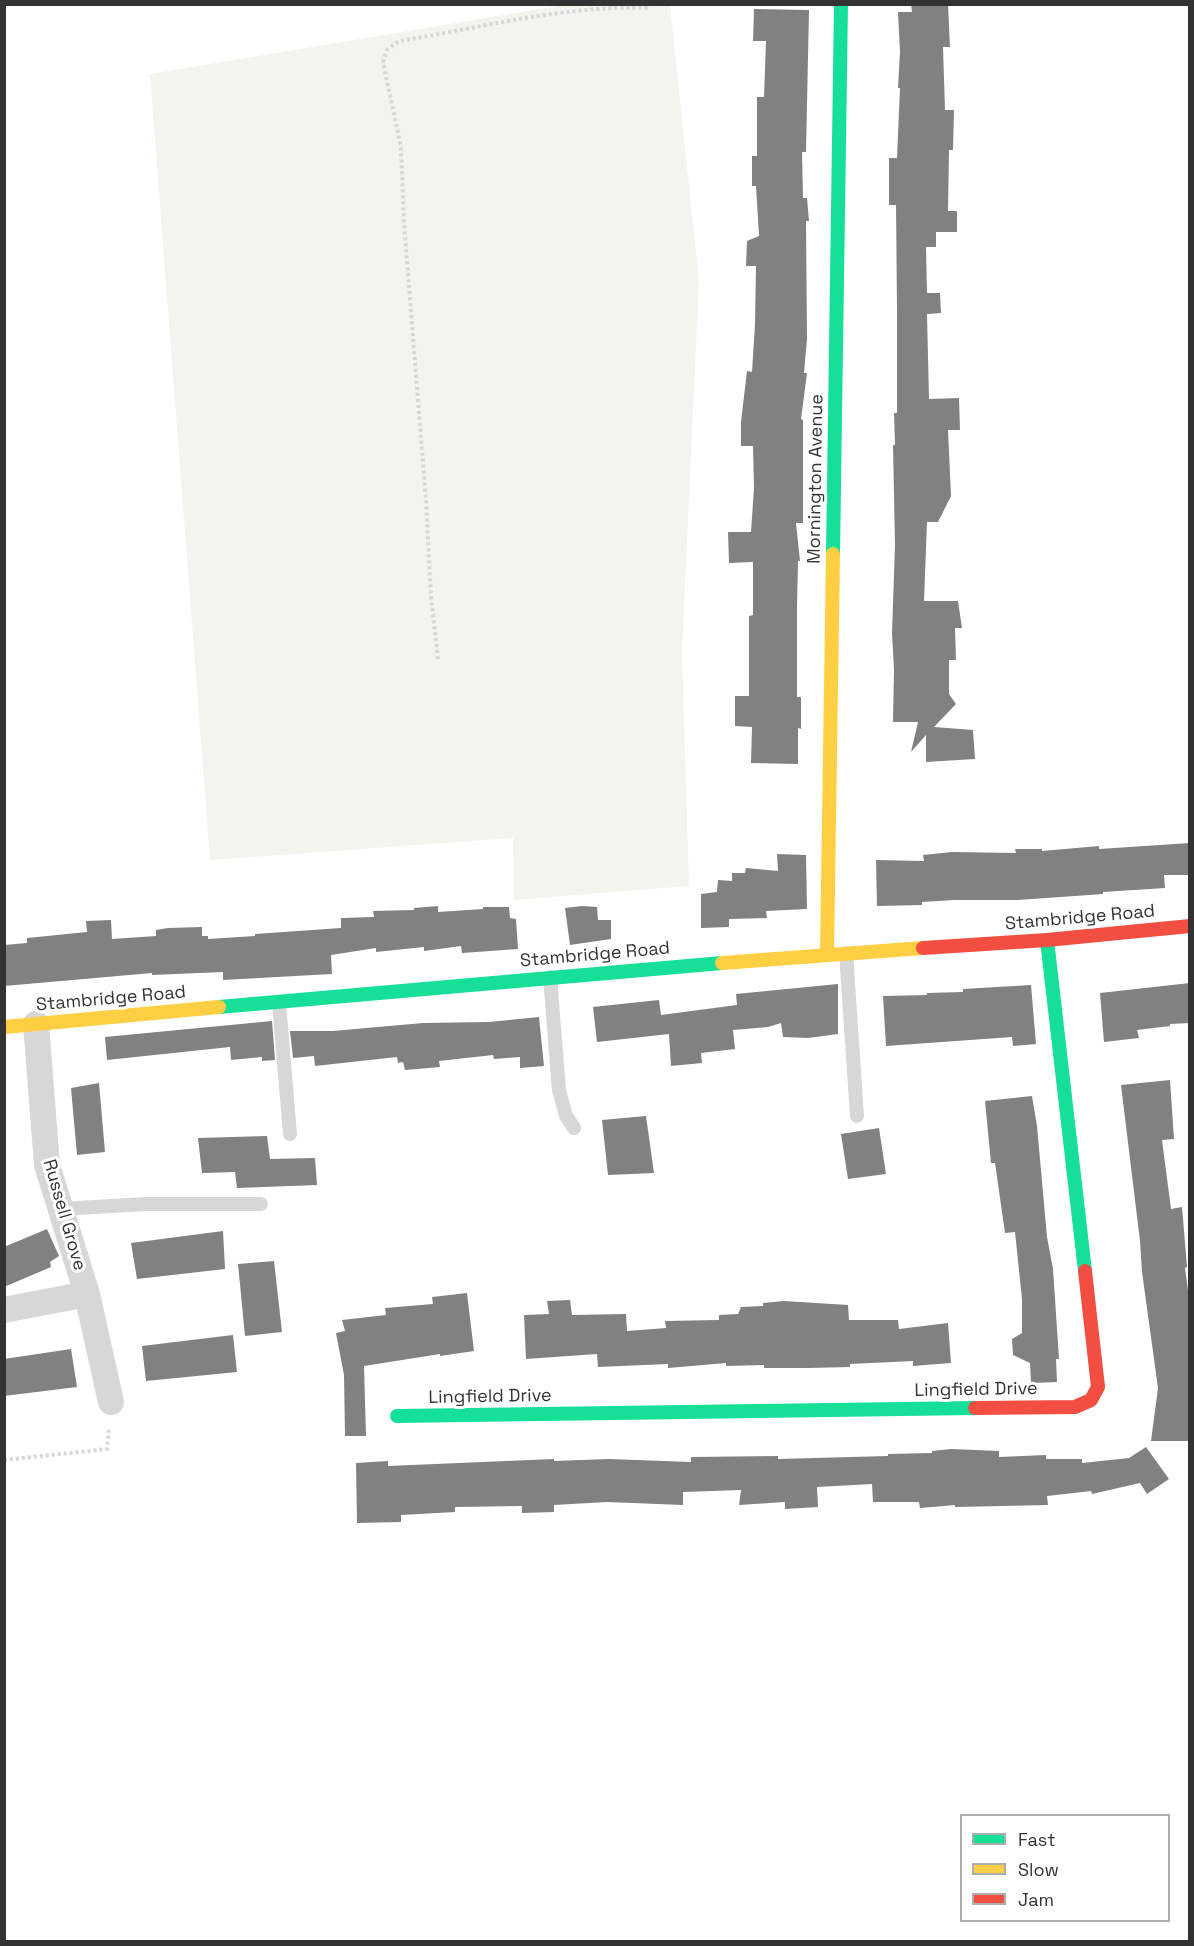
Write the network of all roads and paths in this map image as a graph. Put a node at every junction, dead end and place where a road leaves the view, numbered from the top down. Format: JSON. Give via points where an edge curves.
{"nodes":[{"id":1,"x":650,"y":4,"type":"edge"},
{"id":2,"x":841,"y":4,"type":"edge"},
{"id":3,"x":438,"y":659,"type":"dead end"},
{"id":4,"x":1190,"y":926,"type":"edge"},
{"id":5,"x":1047,"y":940,"type":"junction"},
{"id":6,"x":846,"y":953,"type":"junction"},
{"id":7,"x":827,"y":954,"type":"junction"},
{"id":8,"x":550,"y":977,"type":"junction"},
{"id":9,"x":279,"y":1003,"type":"junction"},
{"id":10,"x":36,"y":1024,"type":"junction"},
{"id":11,"x":4,"y":1027,"type":"edge"},
{"id":12,"x":857,"y":1116,"type":"dead end"},
{"id":13,"x":574,"y":1128,"type":"dead end"},
{"id":14,"x":290,"y":1134,"type":"dead end"},
{"id":15,"x":261,"y":1204,"type":"dead end"},
{"id":16,"x":61,"y":1209,"type":"junction"},
{"id":17,"x":87,"y":1294,"type":"junction"},
{"id":18,"x":4,"y":1311,"type":"edge"},
{"id":19,"x":111,"y":1402,"type":"joint"},
{"id":20,"x":397,"y":1416,"type":"dead end"},
{"id":21,"x":4,"y":1460,"type":"edge"}],
"edges":[{"from":1,"to":3,"type":"path","via":[[648,8],[581,10],[399,41],[387,50],[382,62],[401,147]]},
{"from":2,"to":7,"type":"street","name":"Mornington Avenue"},
{"from":4,"to":5,"type":"street","name":"Stambridge Road"},
{"from":5,"to":6,"type":"street","name":"Stambridge Road"},
{"from":5,"to":20,"type":"street","name":"Lingfield Drive","via":[[1098,1387],[1091,1401],[1075,1407]]},
{"from":6,"to":7,"type":"street","name":"Stambridge Road"},
{"from":6,"to":12,"type":"lane"},
{"from":7,"to":8,"type":"street","name":"Stambridge Road"},
{"from":8,"to":9,"type":"street","name":"Stambridge Road"},
{"from":8,"to":13,"type":"lane","via":[[559,1090],[566,1116]]},
{"from":9,"to":10,"type":"street","name":"Stambridge Road"},
{"from":9,"to":14,"type":"lane"},
{"from":10,"to":11,"type":"street","name":"Stambridge Road"},
{"from":10,"to":16,"type":"street","name":"Russell Grove","via":[[47,1165]]},
{"from":15,"to":16,"type":"lane"},
{"from":16,"to":17,"type":"street","name":"Russell Grove"},
{"from":17,"to":18,"type":"street"},
{"from":17,"to":19,"type":"street","name":"Russell Grove"},
{"from":19,"to":21,"type":"path","via":[[107,1449]]}]}
